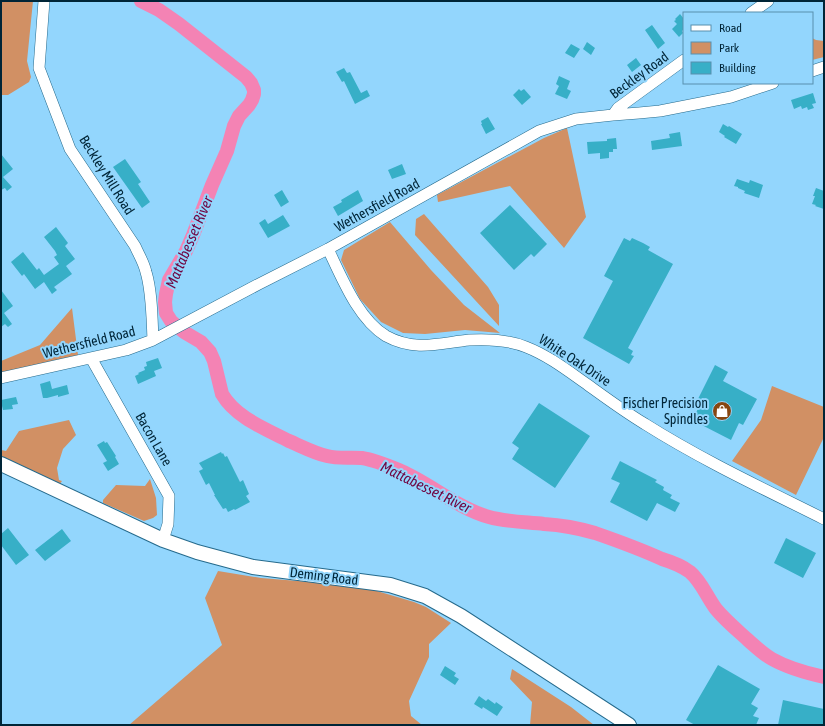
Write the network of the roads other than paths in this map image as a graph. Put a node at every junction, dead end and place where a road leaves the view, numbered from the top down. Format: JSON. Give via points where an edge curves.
{"nodes":[{"id":1,"x":44,"y":1,"type":"edge"},
{"id":2,"x":768,"y":1,"type":"edge"},
{"id":3,"x":752,"y":12,"type":"edge"},
{"id":4,"x":683,"y":61,"type":"edge"},
{"id":5,"x":824,"y":67,"type":"edge"},
{"id":6,"x":813,"y":71,"type":"edge"},
{"id":7,"x":770,"y":84,"type":"edge"},
{"id":8,"x":613,"y":115,"type":"junction"},
{"id":9,"x":328,"y":249,"type":"junction"},
{"id":10,"x":153,"y":340,"type":"junction"},
{"id":11,"x":91,"y":358,"type":"junction"},
{"id":12,"x":1,"y":378,"type":"edge"},
{"id":13,"x":1,"y":464,"type":"edge"},
{"id":14,"x":824,"y":520,"type":"edge"},
{"id":15,"x":163,"y":540,"type":"junction"},
{"id":16,"x":629,"y":725,"type":"edge"}],
"edges":[{"from":1,"to":10,"type":"street","name":"Beckley Mill Road","via":[[39,68],[70,148],[136,246],[149,284]]},
{"from":2,"to":3,"type":"street"},
{"from":4,"to":8,"type":"street","name":"Beckley Road","via":[[618,108]]},
{"from":5,"to":6,"type":"street"},
{"from":7,"to":8,"type":"street","name":"Wethersfield Road","via":[[731,97],[668,110]]},
{"from":8,"to":9,"type":"street","name":"Wethersfield Road","via":[[576,119],[540,132]]},
{"from":9,"to":10,"type":"street","name":"Wethersfield Road"},
{"from":9,"to":14,"type":"street","name":"White Oak Drive","via":[[364,316],[387,336],[420,346],[490,340],[525,346],[564,368],[662,435]]},
{"from":10,"to":11,"type":"street","name":"Wethersfield Road","via":[[126,350]]},
{"from":11,"to":12,"type":"street","name":"Wethersfield Road"},
{"from":11,"to":15,"type":"street","name":"Bacon Lane","via":[[169,496],[168,524]]},
{"from":13,"to":15,"type":"main road","name":"Deming Road"},
{"from":15,"to":16,"type":"main road","name":"Deming Road","via":[[253,567],[390,585],[425,596],[461,616]]}]}
